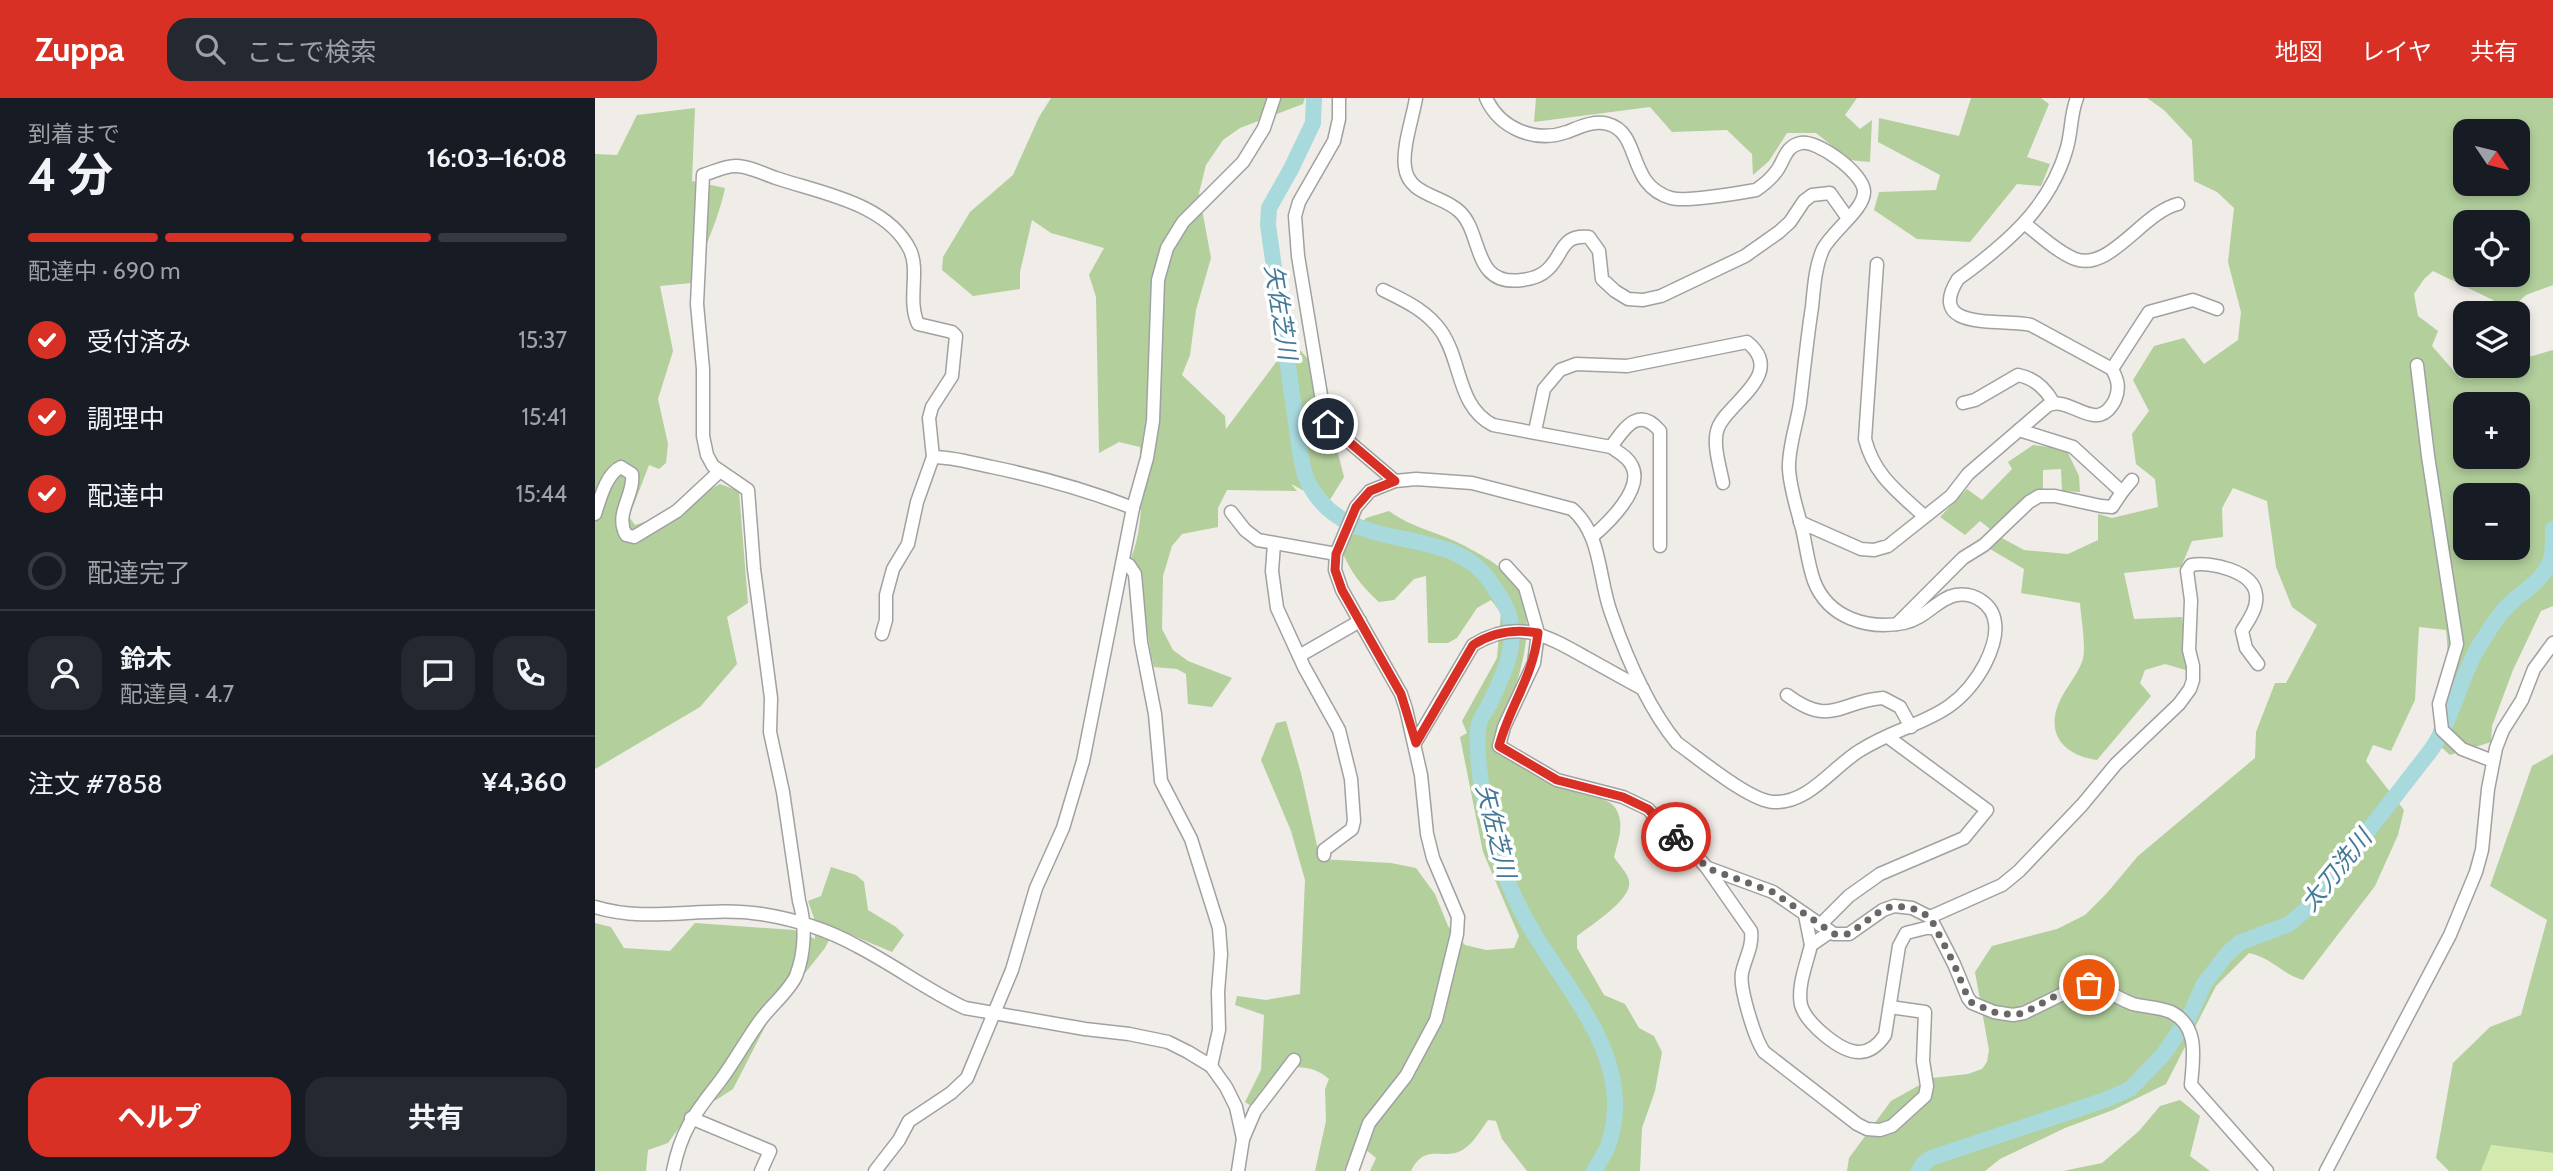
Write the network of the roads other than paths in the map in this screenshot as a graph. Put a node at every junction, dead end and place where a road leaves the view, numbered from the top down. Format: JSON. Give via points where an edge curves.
{"nodes":[{"id":1,"x":1274,"y":98,"type":"edge"},
{"id":2,"x":1339,"y":98,"type":"edge"},
{"id":3,"x":1416,"y":98,"type":"edge"},
{"id":4,"x":1486,"y":98,"type":"edge"},
{"id":5,"x":2077,"y":98,"type":"edge"},
{"id":6,"x":2178,"y":204,"type":"dead end"},
{"id":7,"x":1847,"y":218,"type":"junction"},
{"id":8,"x":2025,"y":224,"type":"junction"},
{"id":9,"x":1877,"y":264,"type":"dead end"},
{"id":10,"x":1383,"y":290,"type":"dead end"},
{"id":11,"x":2217,"y":309,"type":"dead end"},
{"id":12,"x":2417,"y":365,"type":"dead end"},
{"id":13,"x":2112,"y":369,"type":"junction"},
{"id":14,"x":2053,"y":402,"type":"junction"},
{"id":15,"x":1963,"y":403,"type":"dead end"},
{"id":16,"x":2018,"y":430,"type":"junction"},
{"id":17,"x":1535,"y":431,"type":"junction"},
{"id":18,"x":1611,"y":447,"type":"junction"},
{"id":19,"x":933,"y":457,"type":"junction"},
{"id":20,"x":720,"y":471,"type":"junction"},
{"id":21,"x":2132,"y":480,"type":"dead end"},
{"id":22,"x":1395,"y":481,"type":"junction"},
{"id":23,"x":1723,"y":482,"type":"dead end"},
{"id":24,"x":2122,"y":492,"type":"junction"},
{"id":25,"x":1133,"y":508,"type":"junction"},
{"id":26,"x":1231,"y":512,"type":"dead end"},
{"id":27,"x":595,"y":514,"type":"edge"},
{"id":28,"x":1924,"y":516,"type":"junction"},
{"id":29,"x":1800,"y":522,"type":"junction"},
{"id":30,"x":1593,"y":536,"type":"junction"},
{"id":31,"x":1274,"y":544,"type":"junction"},
{"id":32,"x":1660,"y":546,"type":"dead end"},
{"id":33,"x":1336,"y":554,"type":"junction"},
{"id":34,"x":1124,"y":563,"type":"junction"},
{"id":35,"x":1506,"y":566,"type":"dead end"},
{"id":36,"x":1360,"y":621,"type":"junction"},
{"id":37,"x":1896,"y":624,"type":"junction"},
{"id":38,"x":1531,"y":632,"type":"junction"},
{"id":39,"x":882,"y":634,"type":"dead end"},
{"id":40,"x":2553,"y":643,"type":"edge"},
{"id":41,"x":1299,"y":656,"type":"junction"},
{"id":42,"x":2258,"y":664,"type":"dead end"},
{"id":43,"x":1643,"y":689,"type":"junction"},
{"id":44,"x":1787,"y":695,"type":"dead end"},
{"id":45,"x":1911,"y":727,"type":"junction"},
{"id":46,"x":1888,"y":737,"type":"junction"},
{"id":47,"x":1416,"y":743,"type":"junction"},
{"id":48,"x":2493,"y":761,"type":"junction"},
{"id":49,"x":1324,"y":855,"type":"dead end"},
{"id":50,"x":1707,"y":868,"type":"junction"},
{"id":51,"x":595,"y":907,"type":"edge"},
{"id":52,"x":1805,"y":915,"type":"junction"},
{"id":53,"x":1933,"y":922,"type":"junction"},
{"id":54,"x":803,"y":924,"type":"junction"},
{"id":55,"x":1825,"y":928,"type":"junction"},
{"id":56,"x":1811,"y":945,"type":"junction"},
{"id":57,"x":1890,"y":1007,"type":"junction"},
{"id":58,"x":992,"y":1014,"type":"junction"},
{"id":59,"x":1294,"y":1060,"type":"dead end"},
{"id":60,"x":1211,"y":1066,"type":"junction"},
{"id":61,"x":691,"y":1118,"type":"junction"},
{"id":62,"x":1243,"y":1139,"type":"junction"},
{"id":63,"x":673,"y":1171,"type":"edge"},
{"id":64,"x":761,"y":1171,"type":"edge"},
{"id":65,"x":875,"y":1171,"type":"edge"},
{"id":66,"x":1238,"y":1171,"type":"edge"},
{"id":67,"x":1352,"y":1171,"type":"edge"},
{"id":68,"x":2267,"y":1171,"type":"edge"},
{"id":69,"x":2326,"y":1171,"type":"edge"}],
"edges":[{"from":1,"to":25,"type":"street","via":[[1264,128],[1243,162],[1183,222],[1167,248],[1158,280],[1153,421]]},
{"from":2,"to":22,"type":"street","via":[[1333,141],[1295,216],[1298,256],[1328,424]]},
{"from":3,"to":7,"type":"street","via":[[1404,167],[1409,179],[1459,211],[1469,225],[1481,261],[1505,280],[1537,276],[1548,270],[1568,241],[1590,237],[1599,251],[1602,279],[1628,299],[1643,300],[1745,256],[1790,222],[1812,195],[1830,193]]},
{"from":4,"to":7,"type":"street","via":[[1499,118],[1526,134],[1543,136],[1597,122],[1610,124],[1629,141],[1642,177],[1652,189],[1674,199],[1756,190],[1777,170],[1790,148],[1813,143],[1859,178],[1864,190],[1862,204]]},
{"from":5,"to":8,"type":"street","via":[[2059,171]]},
{"from":6,"to":8,"type":"street","via":[[2165,207],[2110,253],[2082,261]]},
{"from":7,"to":29,"type":"street","via":[[1823,248],[1816,271],[1789,467]]},
{"from":8,"to":13,"type":"street","via":[[1958,279],[1951,302],[1955,312],[1967,320],[2031,324]]},
{"from":9,"to":28,"type":"street","via":[[1865,439],[1879,474]]},
{"from":10,"to":17,"type":"street","via":[[1423,312],[1441,332],[1473,411],[1493,425]]},
{"from":11,"to":13,"type":"street","via":[[2193,300],[2149,312]]},
{"from":12,"to":48,"type":"street","via":[[2457,645],[2439,704],[2442,730],[2462,749]]},
{"from":13,"to":14,"type":"street","via":[[2119,391],[2103,413],[2085,414]]},
{"from":14,"to":15,"type":"street","via":[[2043,388],[2018,375]]},
{"from":14,"to":16,"type":"street"},
{"from":16,"to":24,"type":"street","via":[[2073,447]]},
{"from":16,"to":28,"type":"street"},
{"from":17,"to":18,"type":"street"},
{"from":17,"to":23,"type":"street","via":[[1543,389],[1560,370],[1576,364],[1627,366],[1747,342],[1757,349],[1759,374],[1718,427]]},
{"from":18,"to":30,"type":"street","via":[[1634,468],[1634,480],[1626,502]]},
{"from":18,"to":32,"type":"street","via":[[1628,424],[1642,419],[1660,431]]},
{"from":19,"to":20,"type":"street","via":[[929,418],[951,376],[956,336],[918,324],[913,311],[911,255],[899,232],[880,217],[834,196],[736,165],[703,175],[700,214],[697,318],[703,436],[713,466]]},
{"from":19,"to":25,"type":"street","via":[[1025,474]]},
{"from":19,"to":39,"type":"street","via":[[908,544],[893,569]]},
{"from":20,"to":27,"type":"street","via":[[677,511],[634,537],[626,535],[621,521],[633,481],[632,474],[621,467],[611,477]]},
{"from":20,"to":54,"type":"street","via":[[748,490],[771,698],[770,732]]},
{"from":21,"to":24,"type":"street"},
{"from":22,"to":30,"type":"street","via":[[1472,483],[1572,509]]},
{"from":22,"to":33,"type":"street","via":[[1370,491],[1356,507]]},
{"from":24,"to":37,"type":"street","via":[[2112,506],[2039,496],[1963,558]]},
{"from":25,"to":34,"type":"street"},
{"from":26,"to":31,"type":"street","via":[[1258,540]]},
{"from":28,"to":29,"type":"street","via":[[1888,546],[1874,550],[1861,549]]},
{"from":29,"to":37,"type":"street","via":[[1823,596],[1845,616],[1863,624]]},
{"from":30,"to":43,"type":"street","via":[[1611,612]]},
{"from":31,"to":33,"type":"street"},
{"from":31,"to":41,"type":"street","via":[[1277,608]]},
{"from":33,"to":36,"type":"street","via":[[1335,570],[1342,590]]},
{"from":34,"to":58,"type":"street","via":[[1073,800],[1035,888],[1012,970]]},
{"from":34,"to":60,"type":"street","via":[[1135,575],[1161,781],[1191,839],[1219,928],[1219,1030]]},
{"from":35,"to":38,"type":"street","via":[[1525,587]]},
{"from":36,"to":41,"type":"street"},
{"from":36,"to":47,"type":"street","via":[[1401,694]]},
{"from":37,"to":45,"type":"street","via":[[1923,616],[1953,595],[1970,594],[1992,611],[1996,625],[1987,659],[1962,697]]},
{"from":38,"to":43,"type":"street"},
{"from":38,"to":47,"type":"street","via":[[1487,636],[1473,645]]},
{"from":38,"to":50,"type":"street","via":[[1534,663],[1499,746],[1557,780],[1623,797],[1648,809]]},
{"from":40,"to":48,"type":"street","via":[[2534,669]]},
{"from":41,"to":49,"type":"street","via":[[1339,730],[1351,779],[1355,821]]},
{"from":42,"to":53,"type":"street","via":[[2246,648],[2242,631],[2254,608],[2255,591],[2228,568],[2191,565],[2187,571],[2193,666],[2190,689],[2019,871]]},
{"from":43,"to":46,"type":"street","via":[[1677,743],[1756,799],[1773,803],[1794,800],[1847,758]]},
{"from":44,"to":45,"type":"street","via":[[1804,707],[1824,712],[1883,698],[1900,707]]},
{"from":45,"to":46,"type":"street"},
{"from":46,"to":55,"type":"street","via":[[1987,810],[1964,838],[1872,879],[1849,896]]},
{"from":47,"to":67,"type":"street","via":[[1427,834],[1458,916],[1457,934],[1436,1020],[1406,1076],[1369,1124]]},
{"from":48,"to":69,"type":"street","via":[[2482,850],[2471,885],[2429,979]]},
{"from":50,"to":52,"type":"street","via":[[1773,892]]},
{"from":50,"to":57,"type":"street","via":[[1751,931],[1742,975],[1757,1043],[1867,1129],[1892,1126],[1919,1103],[1927,1086],[1925,1012]]},
{"from":51,"to":54,"type":"street","via":[[633,916],[714,911],[759,914]]},
{"from":52,"to":55,"type":"street"},
{"from":52,"to":56,"type":"street"},
{"from":53,"to":55,"type":"street","via":[[1912,908],[1894,906],[1849,934],[1834,934]]},
{"from":53,"to":57,"type":"street","via":[[1906,933],[1899,946]]},
{"from":53,"to":68,"type":"street","via":[[1968,998],[1987,1009],[2024,1013],[2083,984],[2179,1018],[2190,1030],[2194,1045],[2191,1085]]},
{"from":54,"to":58,"type":"street","via":[[855,944],[939,996]]},
{"from":54,"to":61,"type":"street","via":[[795,977]]},
{"from":55,"to":56,"type":"street"},
{"from":56,"to":57,"type":"street","via":[[1801,1004],[1821,1032],[1850,1050],[1870,1050],[1885,1035]]},
{"from":58,"to":60,"type":"street","via":[[1168,1042]]},
{"from":58,"to":65,"type":"street","via":[[967,1078],[909,1121]]},
{"from":59,"to":62,"type":"street","via":[[1255,1111]]},
{"from":60,"to":62,"type":"street","via":[[1236,1107]]},
{"from":61,"to":63,"type":"street"},
{"from":61,"to":64,"type":"street","via":[[770,1151]]},
{"from":62,"to":66,"type":"street"}]}
